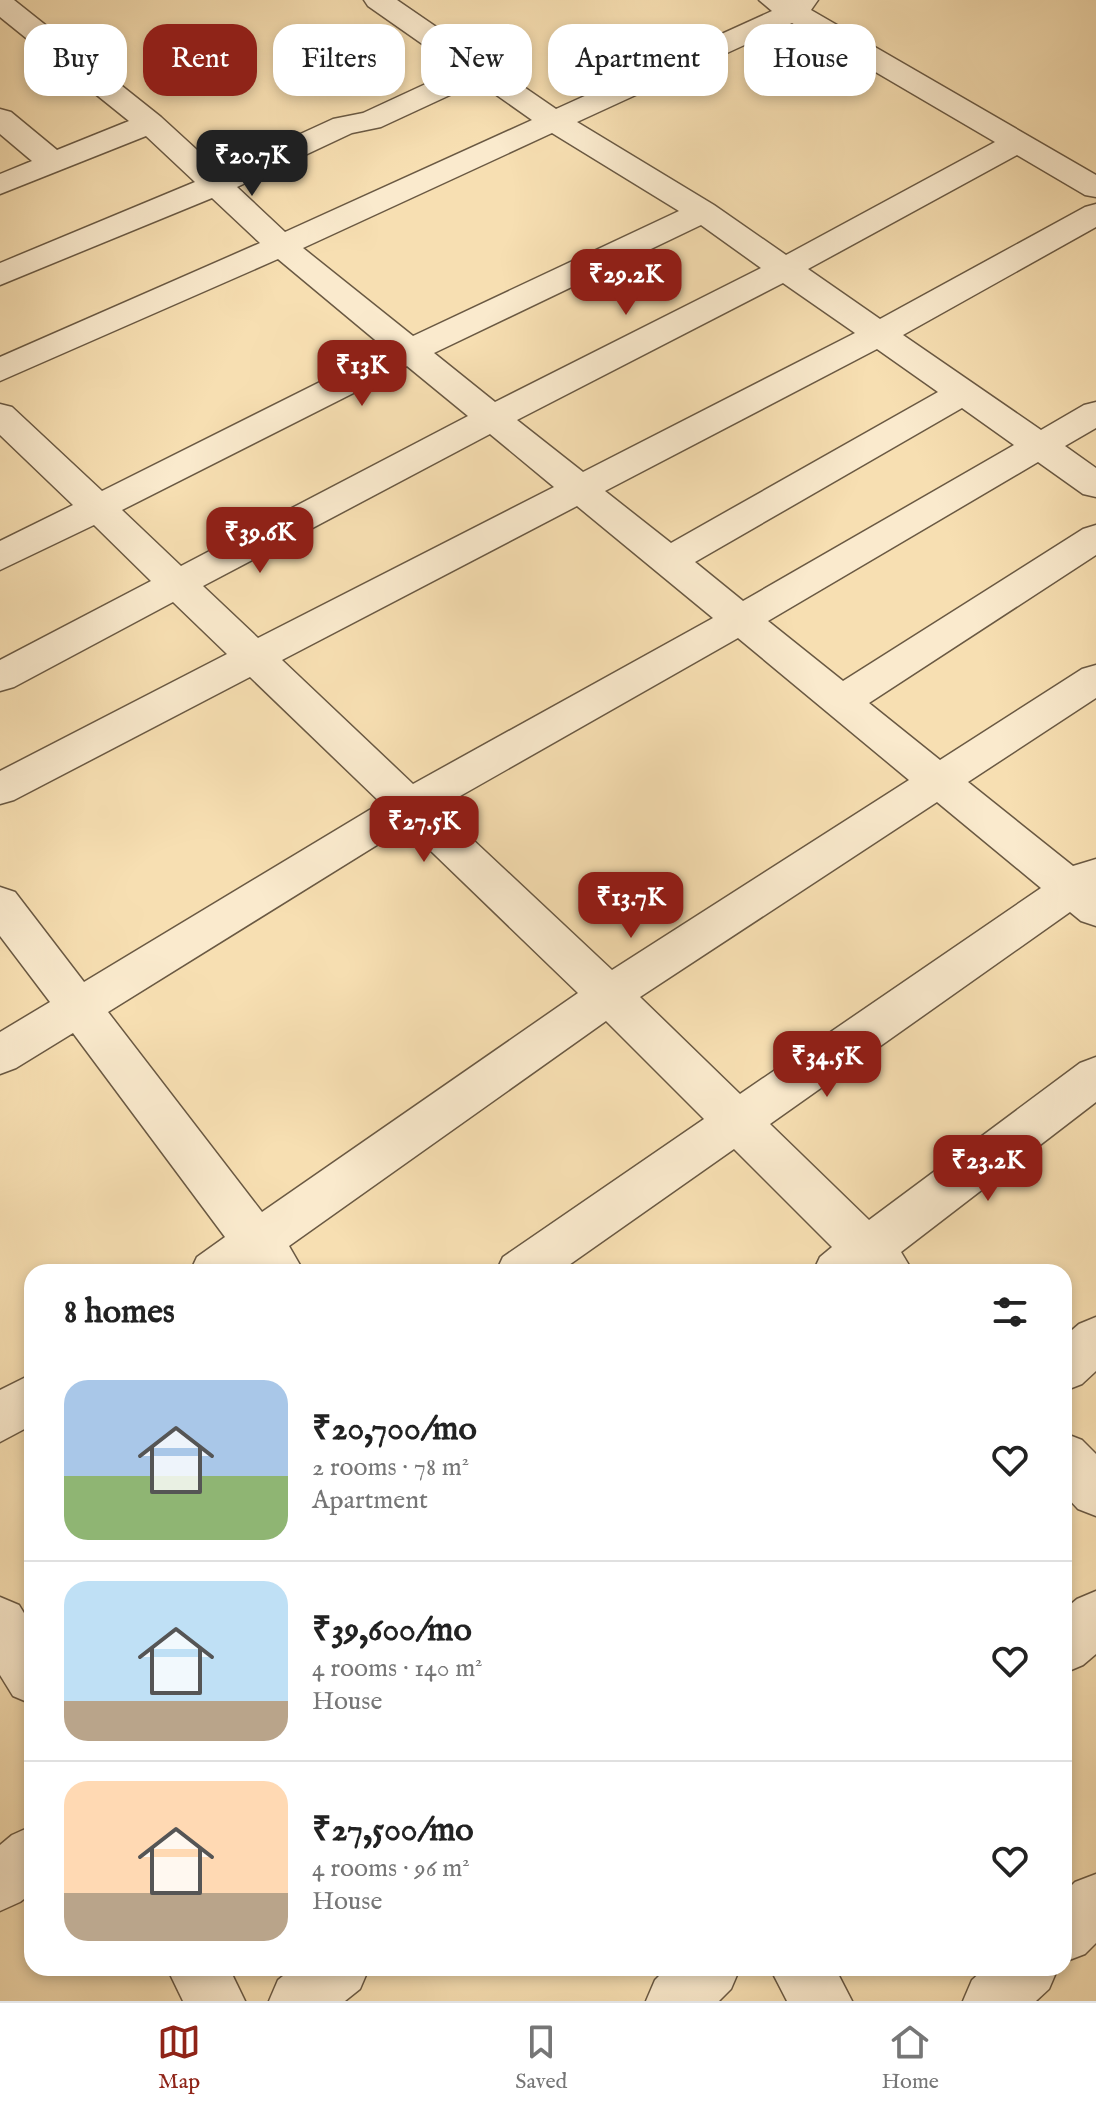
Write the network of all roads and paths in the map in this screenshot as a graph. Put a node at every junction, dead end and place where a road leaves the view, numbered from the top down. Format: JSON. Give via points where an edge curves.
{"nodes":[{"id":1,"x":378,"y":0,"type":"edge"},
{"id":2,"x":0,"y":3,"type":"edge"},
{"id":3,"x":790,"y":4,"type":"edge"},
{"id":4,"x":421,"y":30,"type":"edge"},
{"id":5,"x":424,"y":96,"type":"edge"},
{"id":6,"x":517,"y":96,"type":"edge"},
{"id":7,"x":0,"y":118,"type":"edge"},
{"id":8,"x":552,"y":120,"type":"junction"},
{"id":9,"x":150,"y":123,"type":"junction"},
{"id":10,"x":1017,"y":142,"type":"junction"},
{"id":11,"x":53,"y":163,"type":"junction"},
{"id":12,"x":0,"y":185,"type":"edge"},
{"id":13,"x":216,"y":185,"type":"junction"},
{"id":14,"x":1096,"y":188,"type":"edge"},
{"id":15,"x":703,"y":212,"type":"junction"},
{"id":16,"x":1096,"y":214,"type":"edge"},
{"id":17,"x":281,"y":246,"type":"junction"},
{"id":18,"x":786,"y":268,"type":"junction"},
{"id":19,"x":0,"y":275,"type":"edge"},
{"id":20,"x":881,"y":333,"type":"junction"},
{"id":21,"x":409,"y":351,"type":"junction"},
{"id":22,"x":0,"y":370,"type":"edge"},
{"id":23,"x":964,"y":392,"type":"junction"},
{"id":24,"x":1096,"y":413,"type":"edge"},
{"id":25,"x":0,"y":415,"type":"edge"},
{"id":26,"x":492,"y":418,"type":"junction"},
{"id":27,"x":1039,"y":445,"type":"junction"},
{"id":28,"x":1096,"y":485,"type":"edge"},
{"id":29,"x":579,"y":489,"type":"junction"},
{"id":30,"x":99,"y":509,"type":"junction"},
{"id":31,"x":1096,"y":538,"type":"edge"},
{"id":32,"x":0,"y":557,"type":"edge"},
{"id":33,"x":668,"y":561,"type":"junction"},
{"id":34,"x":178,"y":584,"type":"junction"},
{"id":35,"x":740,"y":620,"type":"junction"},
{"id":36,"x":254,"y":657,"type":"junction"},
{"id":37,"x":0,"y":677,"type":"edge"},
{"id":38,"x":1096,"y":679,"type":"edge"},
{"id":39,"x":842,"y":701,"type":"junction"},
{"id":40,"x":938,"y":782,"type":"junction"},
{"id":41,"x":0,"y":789,"type":"edge"},
{"id":42,"x":410,"y":805,"type":"junction"},
{"id":43,"x":1088,"y":890,"type":"edge"},
{"id":44,"x":0,"y":904,"type":"edge"},
{"id":45,"x":609,"y":995,"type":"junction"},
{"id":46,"x":78,"y":1005,"type":"junction"},
{"id":47,"x":0,"y":1055,"type":"edge"},
{"id":48,"x":1096,"y":1076,"type":"edge"},
{"id":49,"x":736,"y":1120,"type":"junction"},
{"id":50,"x":269,"y":1257,"type":"edge"},
{"id":51,"x":243,"y":1264,"type":"edge"},
{"id":52,"x":531,"y":1264,"type":"edge"},
{"id":53,"x":864,"y":1264,"type":"edge"},
{"id":54,"x":866,"y":1264,"type":"edge"},
{"id":55,"x":1096,"y":1340,"type":"edge"},
{"id":56,"x":1072,"y":1361,"type":"edge"},
{"id":57,"x":24,"y":1402,"type":"edge"},
{"id":58,"x":0,"y":1418,"type":"edge"},
{"id":59,"x":1072,"y":1466,"type":"edge"},
{"id":60,"x":1096,"y":1491,"type":"edge"},
{"id":61,"x":1096,"y":1618,"type":"edge"},
{"id":62,"x":1072,"y":1639,"type":"edge"},
{"id":63,"x":24,"y":1862,"type":"edge"},
{"id":64,"x":0,"y":1882,"type":"edge"},
{"id":65,"x":1096,"y":1903,"type":"edge"},
{"id":66,"x":1072,"y":1926,"type":"edge"},
{"id":67,"x":201,"y":1976,"type":"edge"},
{"id":68,"x":329,"y":1976,"type":"edge"},
{"id":69,"x":702,"y":1976,"type":"edge"},
{"id":70,"x":805,"y":1976,"type":"edge"},
{"id":71,"x":1020,"y":1976,"type":"edge"},
{"id":72,"x":215,"y":2001,"type":"edge"},
{"id":73,"x":299,"y":2001,"type":"edge"},
{"id":74,"x":676,"y":2001,"type":"edge"},
{"id":75,"x":822,"y":2001,"type":"edge"},
{"id":76,"x":993,"y":2001,"type":"edge"}],
"edges":[{"from":1,"to":4,"type":"street"},
{"from":2,"to":9,"type":"street"},
{"from":3,"to":8,"type":"street"},
{"from":3,"to":10,"type":"street"},
{"from":5,"to":13,"type":"street","via":[[370,121],[344,125]]},
{"from":6,"to":8,"type":"street"},
{"from":7,"to":11,"type":"street"},
{"from":8,"to":15,"type":"street"},
{"from":8,"to":17,"type":"street"},
{"from":9,"to":11,"type":"street"},
{"from":9,"to":13,"type":"street"},
{"from":10,"to":14,"type":"street"},
{"from":10,"to":18,"type":"street"},
{"from":11,"to":12,"type":"street"},
{"from":13,"to":17,"type":"street"},
{"from":13,"to":19,"type":"street"},
{"from":15,"to":18,"type":"street"},
{"from":15,"to":21,"type":"street"},
{"from":16,"to":20,"type":"street"},
{"from":17,"to":21,"type":"street"},
{"from":17,"to":22,"type":"street"},
{"from":18,"to":20,"type":"street"},
{"from":18,"to":26,"type":"street"},
{"from":20,"to":23,"type":"street"},
{"from":20,"to":29,"type":"street"},
{"from":21,"to":26,"type":"street"},
{"from":21,"to":30,"type":"street"},
{"from":23,"to":27,"type":"street"},
{"from":23,"to":33,"type":"street"},
{"from":24,"to":27,"type":"street"},
{"from":25,"to":30,"type":"street"},
{"from":26,"to":29,"type":"street"},
{"from":26,"to":34,"type":"street"},
{"from":27,"to":28,"type":"street"},
{"from":27,"to":35,"type":"street"},
{"from":29,"to":33,"type":"street"},
{"from":29,"to":36,"type":"street"},
{"from":30,"to":32,"type":"street"},
{"from":30,"to":34,"type":"street"},
{"from":31,"to":39,"type":"street"},
{"from":33,"to":35,"type":"street"},
{"from":34,"to":36,"type":"street"},
{"from":34,"to":37,"type":"street"},
{"from":35,"to":39,"type":"street"},
{"from":35,"to":42,"type":"street"},
{"from":36,"to":41,"type":"street"},
{"from":36,"to":42,"type":"street"},
{"from":38,"to":40,"type":"street"},
{"from":39,"to":40,"type":"street"},
{"from":40,"to":43,"type":"street"},
{"from":40,"to":45,"type":"street"},
{"from":42,"to":45,"type":"street"},
{"from":42,"to":46,"type":"street"},
{"from":43,"to":49,"type":"street"},
{"from":44,"to":46,"type":"street"},
{"from":45,"to":49,"type":"street"},
{"from":45,"to":50,"type":"street"},
{"from":46,"to":47,"type":"street"},
{"from":46,"to":50,"type":"street"},
{"from":48,"to":54,"type":"street"},
{"from":49,"to":52,"type":"street"},
{"from":49,"to":53,"type":"street"},
{"from":50,"to":51,"type":"street"},
{"from":55,"to":56,"type":"street"},
{"from":57,"to":58,"type":"street"},
{"from":59,"to":60,"type":"street"},
{"from":61,"to":62,"type":"street"},
{"from":63,"to":64,"type":"street"},
{"from":65,"to":66,"type":"street"},
{"from":67,"to":72,"type":"street"},
{"from":68,"to":73,"type":"street"},
{"from":69,"to":74,"type":"street"},
{"from":70,"to":75,"type":"street"},
{"from":71,"to":76,"type":"street"}]}
